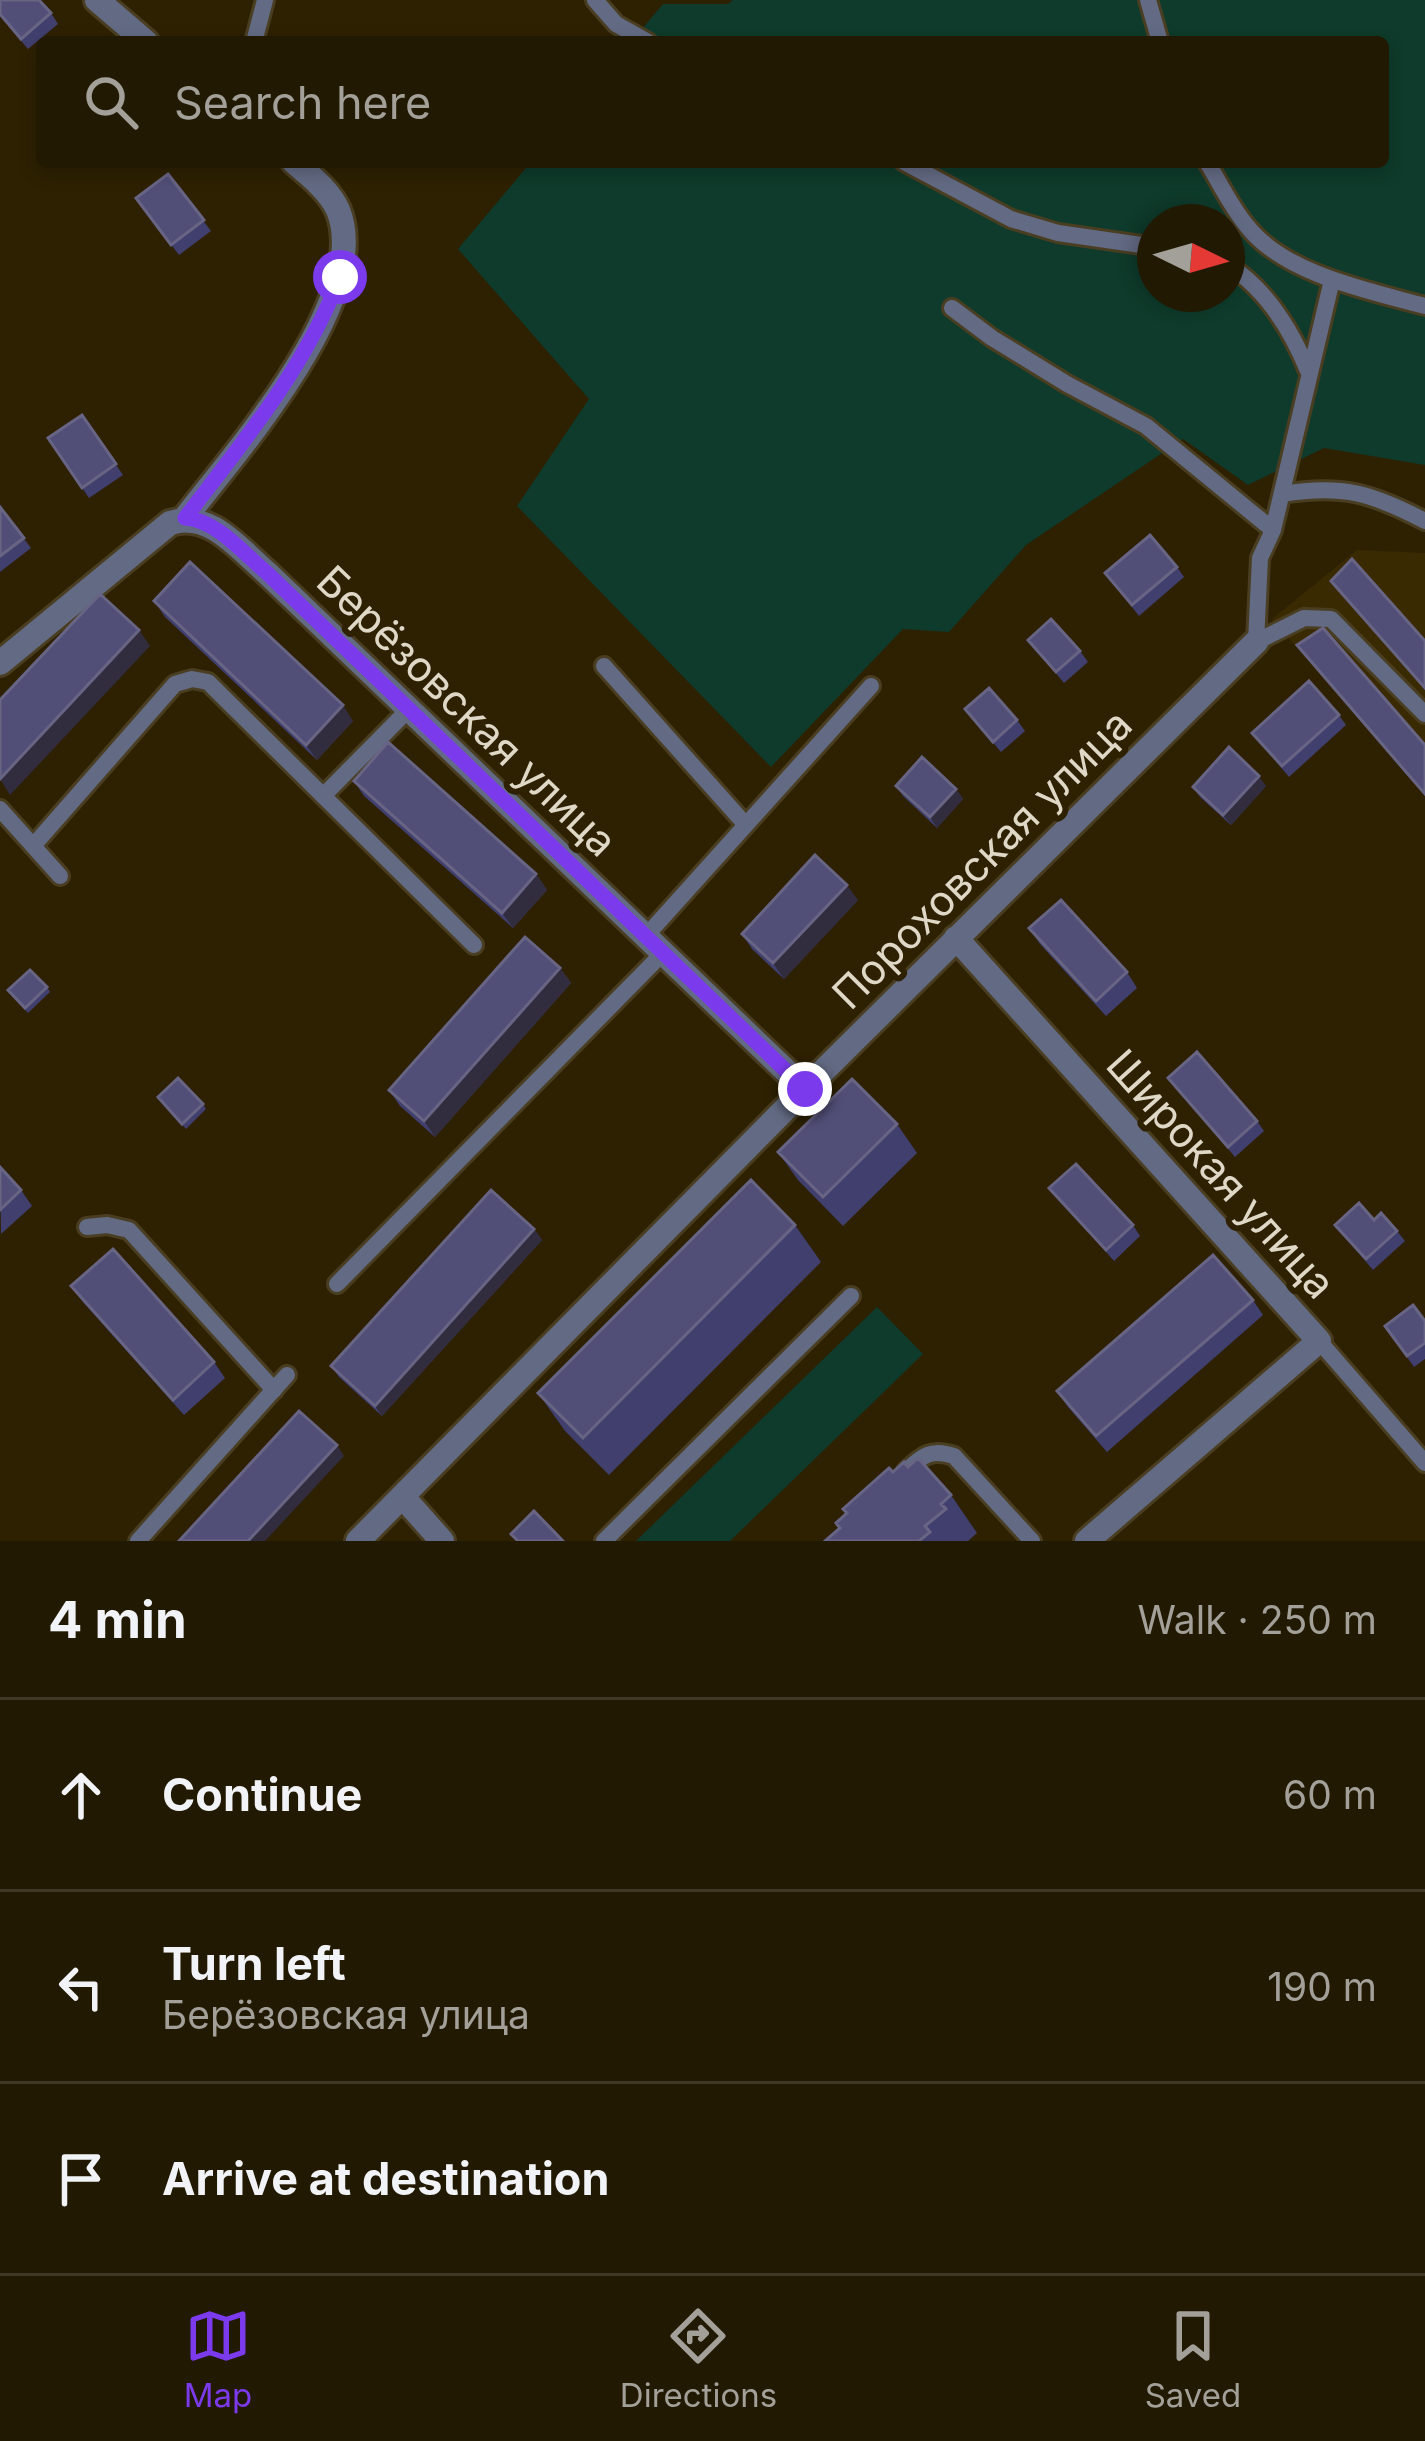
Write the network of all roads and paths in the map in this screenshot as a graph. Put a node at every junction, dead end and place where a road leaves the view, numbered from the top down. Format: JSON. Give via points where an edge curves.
{"nodes":[{"id":1,"x":98,"y":0,"type":"edge"},
{"id":2,"x":265,"y":0,"type":"edge"},
{"id":3,"x":595,"y":0,"type":"edge"},
{"id":4,"x":1148,"y":0,"type":"edge"},
{"id":5,"x":139,"y":36,"type":"edge"},
{"id":6,"x":256,"y":36,"type":"edge"},
{"id":7,"x":637,"y":36,"type":"edge"},
{"id":8,"x":1158,"y":36,"type":"edge"},
{"id":9,"x":301,"y":168,"type":"edge"},
{"id":10,"x":915,"y":168,"type":"edge"},
{"id":11,"x":1211,"y":168,"type":"edge"},
{"id":12,"x":1137,"y":244,"type":"edge"},
{"id":13,"x":1245,"y":280,"type":"edge"},
{"id":14,"x":1332,"y":280,"type":"junction"},
{"id":15,"x":1425,"y":306,"type":"edge"},
{"id":16,"x":952,"y":308,"type":"dead end"},
{"id":17,"x":1308,"y":372,"type":"junction"},
{"id":18,"x":1282,"y":494,"type":"junction"},
{"id":19,"x":185,"y":518,"type":"junction"},
{"id":20,"x":1425,"y":521,"type":"edge"},
{"id":21,"x":1273,"y":530,"type":"junction"},
{"id":22,"x":1256,"y":642,"type":"junction"},
{"id":23,"x":0,"y":664,"type":"edge"},
{"id":24,"x":604,"y":666,"type":"dead end"},
{"id":25,"x":872,"y":686,"type":"dead end"},
{"id":26,"x":409,"y":710,"type":"junction"},
{"id":27,"x":1425,"y":714,"type":"edge"},
{"id":28,"x":323,"y":796,"type":"junction"},
{"id":29,"x":0,"y":809,"type":"edge"},
{"id":30,"x":745,"y":824,"type":"junction"},
{"id":31,"x":34,"y":847,"type":"junction"},
{"id":32,"x":60,"y":876,"type":"dead end"},
{"id":33,"x":956,"y":938,"type":"junction"},
{"id":34,"x":474,"y":945,"type":"dead end"},
{"id":35,"x":655,"y":945,"type":"junction"},
{"id":36,"x":805,"y":1089,"type":"junction"},
{"id":37,"x":87,"y":1227,"type":"dead end"},
{"id":38,"x":337,"y":1284,"type":"dead end"},
{"id":39,"x":851,"y":1296,"type":"dead end"},
{"id":40,"x":1318,"y":1341,"type":"junction"},
{"id":41,"x":1425,"y":1462,"type":"edge"},
{"id":42,"x":892,"y":1484,"type":"edge"},
{"id":43,"x":403,"y":1497,"type":"junction"},
{"id":44,"x":1097,"y":1538,"type":"edge"},
{"id":45,"x":138,"y":1541,"type":"edge"},
{"id":46,"x":358,"y":1541,"type":"edge"},
{"id":47,"x":442,"y":1541,"type":"edge"},
{"id":48,"x":604,"y":1541,"type":"edge"},
{"id":49,"x":1032,"y":1541,"type":"edge"}],
"edges":[{"from":1,"to":5,"type":"street"},
{"from":2,"to":6,"type":"lane"},
{"from":3,"to":7,"type":"lane"},
{"from":4,"to":8,"type":"lane"},
{"from":9,"to":19,"type":"street","via":[[338,209],[340,277],[289,382]]},
{"from":10,"to":12,"type":"lane","via":[[1011,219]]},
{"from":11,"to":14,"type":"lane","via":[[1249,229]]},
{"from":13,"to":17,"type":"lane","via":[[1292,330]]},
{"from":14,"to":15,"type":"lane"},
{"from":14,"to":17,"type":"lane"},
{"from":16,"to":21,"type":"lane","via":[[1146,425]]},
{"from":17,"to":18,"type":"lane"},
{"from":18,"to":20,"type":"lane","via":[[1336,488],[1382,498]]},
{"from":18,"to":21,"type":"lane"},
{"from":19,"to":23,"type":"street"},
{"from":19,"to":26,"type":"street","name":"Берёзовская улица","via":[[215,529]]},
{"from":21,"to":22,"type":"lane","via":[[1260,558]]},
{"from":22,"to":27,"type":"lane","via":[[1304,618],[1331,619]]},
{"from":22,"to":33,"type":"street","name":"Пороховская улица"},
{"from":24,"to":30,"type":"lane"},
{"from":25,"to":30,"type":"lane"},
{"from":26,"to":28,"type":"lane"},
{"from":26,"to":35,"type":"street","name":"Берёзовская улица"},
{"from":28,"to":31,"type":"lane","via":[[208,682],[192,679],[175,684]]},
{"from":28,"to":34,"type":"lane"},
{"from":29,"to":31,"type":"lane"},
{"from":30,"to":35,"type":"lane"},
{"from":31,"to":32,"type":"lane"},
{"from":33,"to":36,"type":"street","name":"Пороховская улица"},
{"from":33,"to":40,"type":"street","name":"Широкая улица"},
{"from":35,"to":36,"type":"street","name":"Берёзовская улица"},
{"from":35,"to":38,"type":"lane"},
{"from":36,"to":43,"type":"street","name":"Пороховская улица"},
{"from":37,"to":45,"type":"lane","via":[[128,1230],[280,1382]]},
{"from":39,"to":48,"type":"lane"},
{"from":40,"to":41,"type":"lane"},
{"from":40,"to":44,"type":"street","name":"Широкая улица"},
{"from":42,"to":49,"type":"lane","via":[[923,1455],[954,1456]]},
{"from":43,"to":46,"type":"street","name":"Пороховская улица"},
{"from":43,"to":47,"type":"street"}]}
